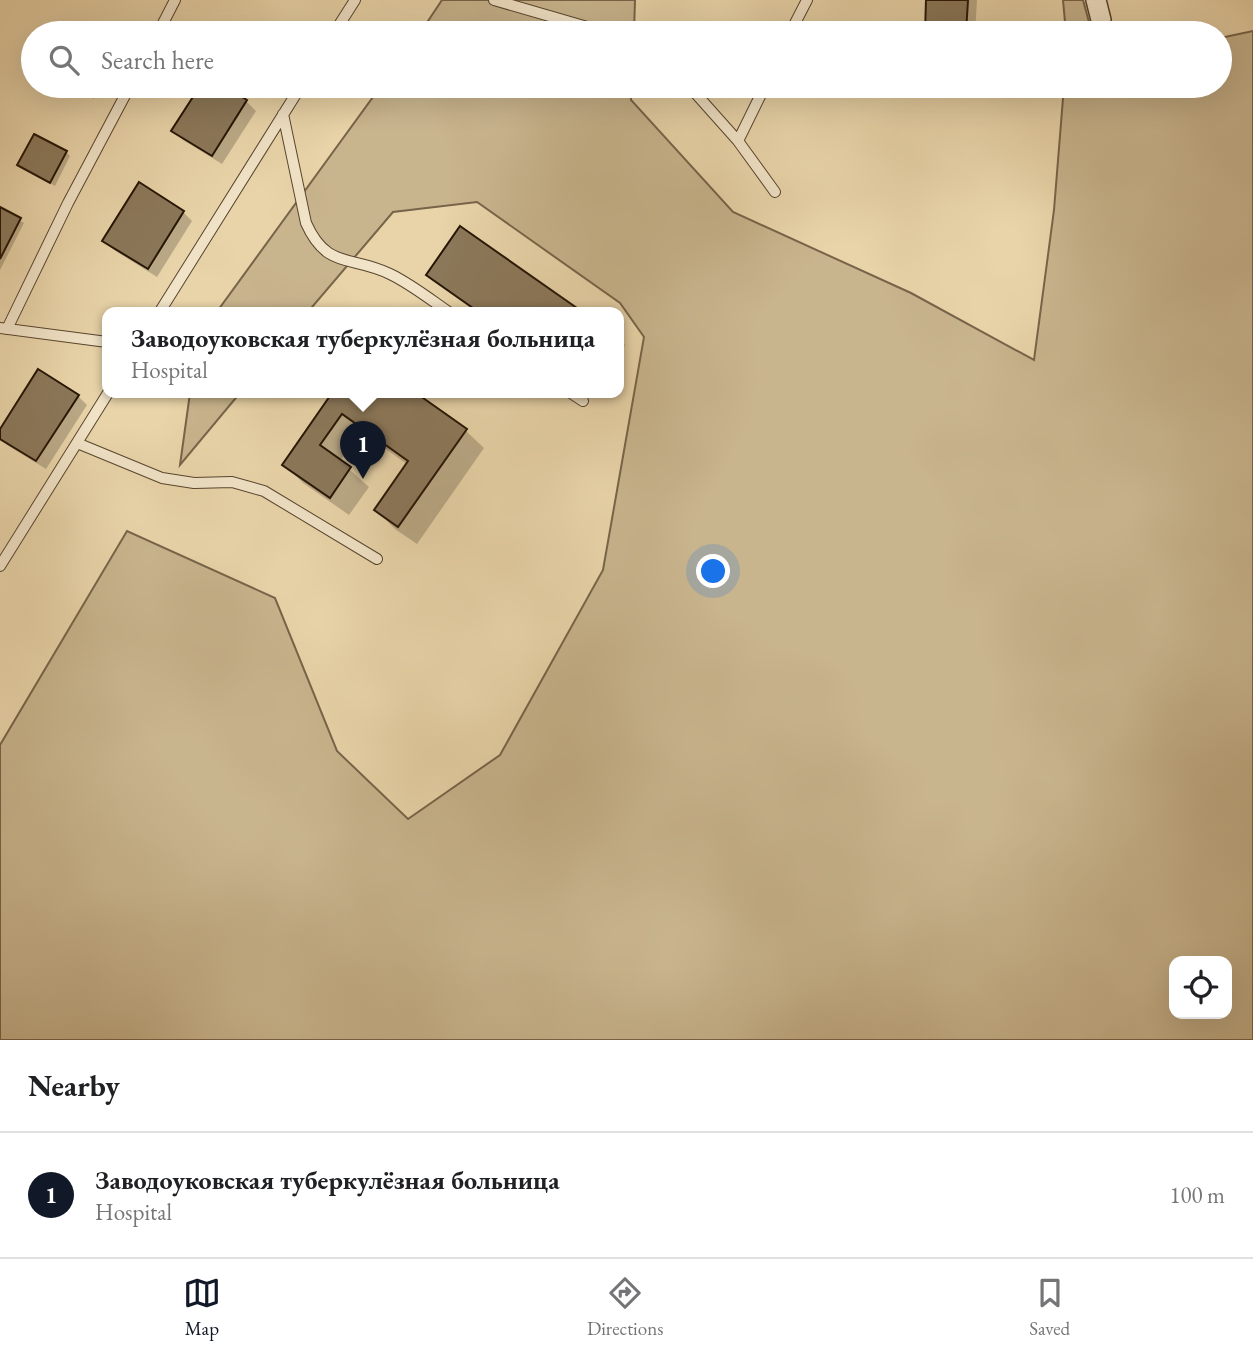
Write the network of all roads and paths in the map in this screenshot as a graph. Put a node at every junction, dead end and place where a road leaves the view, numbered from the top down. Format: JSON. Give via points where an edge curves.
{"nodes":[{"id":1,"x":175,"y":0,"type":"edge"},
{"id":2,"x":355,"y":0,"type":"edge"},
{"id":3,"x":494,"y":0,"type":"edge"},
{"id":4,"x":807,"y":0,"type":"edge"},
{"id":5,"x":1096,"y":0,"type":"edge"},
{"id":6,"x":1101,"y":20,"type":"dead end"},
{"id":7,"x":164,"y":21,"type":"edge"},
{"id":8,"x":342,"y":21,"type":"edge"},
{"id":9,"x":567,"y":21,"type":"edge"},
{"id":10,"x":796,"y":21,"type":"edge"},
{"id":11,"x":124,"y":98,"type":"edge"},
{"id":12,"x":293,"y":98,"type":"edge"},
{"id":13,"x":700,"y":98,"type":"edge"},
{"id":14,"x":759,"y":98,"type":"edge"},
{"id":15,"x":283,"y":114,"type":"junction"},
{"id":16,"x":738,"y":141,"type":"junction"},
{"id":17,"x":775,"y":192,"type":"dead end"},
{"id":18,"x":163,"y":307,"type":"edge"},
{"id":19,"x":441,"y":307,"type":"edge"},
{"id":20,"x":4,"y":329,"type":"edge"},
{"id":21,"x":102,"y":341,"type":"edge"},
{"id":22,"x":105,"y":398,"type":"edge"},
{"id":23,"x":578,"y":398,"type":"edge"},
{"id":24,"x":583,"y":401,"type":"dead end"},
{"id":25,"x":77,"y":443,"type":"junction"},
{"id":26,"x":377,"y":559,"type":"dead end"},
{"id":27,"x":0,"y":566,"type":"edge"}],
"edges":[{"from":1,"to":7,"type":"lane"},
{"from":2,"to":8,"type":"lane"},
{"from":3,"to":9,"type":"lane"},
{"from":4,"to":10,"type":"lane"},
{"from":5,"to":6,"type":"street"},
{"from":11,"to":20,"type":"lane"},
{"from":12,"to":15,"type":"lane"},
{"from":13,"to":16,"type":"lane"},
{"from":14,"to":16,"type":"lane"},
{"from":15,"to":18,"type":"lane"},
{"from":15,"to":19,"type":"lane","via":[[313,239],[333,257],[385,271]]},
{"from":16,"to":17,"type":"lane"},
{"from":20,"to":21,"type":"lane"},
{"from":22,"to":25,"type":"lane"},
{"from":23,"to":24,"type":"lane"},
{"from":25,"to":26,"type":"lane","via":[[162,478],[232,482],[264,491]]},
{"from":25,"to":27,"type":"lane"}]}
